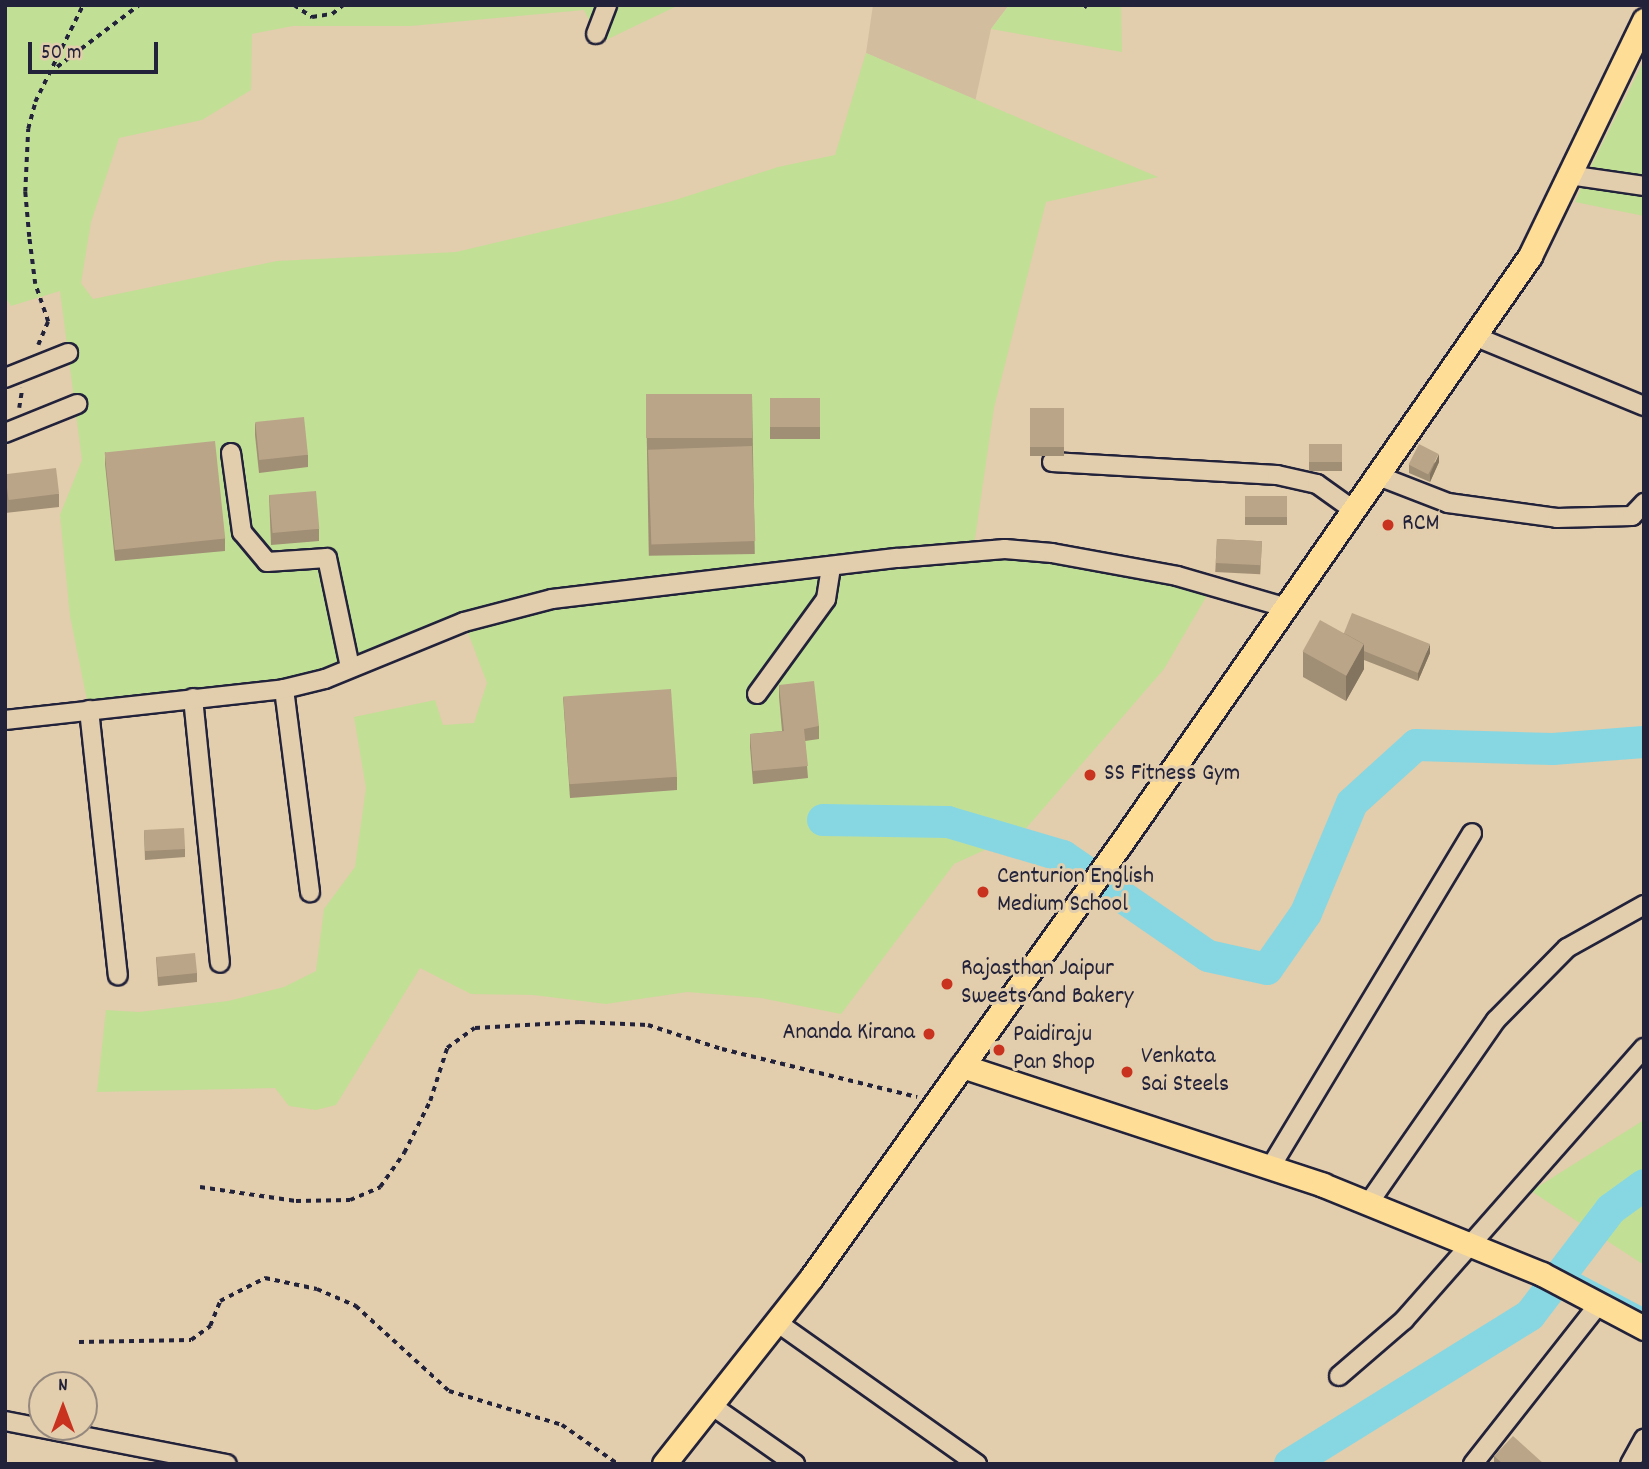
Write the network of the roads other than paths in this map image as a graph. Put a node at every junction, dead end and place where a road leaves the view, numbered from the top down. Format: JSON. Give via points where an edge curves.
{"nodes":[{"id":1,"x":607,"y":5,"type":"edge"},
{"id":2,"x":1644,"y":20,"type":"edge"},
{"id":3,"x":596,"y":34,"type":"dead end"},
{"id":4,"x":1568,"y":175,"type":"junction"},
{"id":5,"x":1644,"y":186,"type":"edge"},
{"id":6,"x":1474,"y":336,"type":"junction"},
{"id":7,"x":68,"y":353,"type":"dead end"},
{"id":8,"x":5,"y":377,"type":"edge"},
{"id":9,"x":77,"y":404,"type":"dead end"},
{"id":10,"x":1644,"y":406,"type":"edge"},
{"id":11,"x":12,"y":430,"type":"edge"},
{"id":12,"x":231,"y":453,"type":"dead end"},
{"id":13,"x":1052,"y":461,"type":"dead end"},
{"id":14,"x":1376,"y":475,"type":"junction"},
{"id":15,"x":1644,"y":503,"type":"edge"},
{"id":16,"x":1352,"y":509,"type":"junction"},
{"id":17,"x":831,"y":566,"type":"junction"},
{"id":18,"x":1284,"y":607,"type":"junction"},
{"id":19,"x":350,"y":667,"type":"junction"},
{"id":20,"x":284,"y":689,"type":"junction"},
{"id":21,"x":757,"y":694,"type":"dead end"},
{"id":22,"x":193,"y":698,"type":"junction"},
{"id":23,"x":89,"y":710,"type":"junction"},
{"id":24,"x":5,"y":720,"type":"edge"},
{"id":25,"x":1472,"y":833,"type":"dead end"},
{"id":26,"x":310,"y":892,"type":"dead end"},
{"id":27,"x":1644,"y":905,"type":"edge"},
{"id":28,"x":220,"y":963,"type":"dead end"},
{"id":29,"x":118,"y":975,"type":"dead end"},
{"id":30,"x":1644,"y":1048,"type":"edge"},
{"id":31,"x":962,"y":1066,"type":"junction"},
{"id":32,"x":1270,"y":1168,"type":"junction"},
{"id":33,"x":1368,"y":1204,"type":"junction"},
{"id":34,"x":1467,"y":1244,"type":"junction"},
{"id":35,"x":1598,"y":1306,"type":"junction"},
{"id":36,"x":778,"y":1323,"type":"junction"},
{"id":37,"x":1644,"y":1328,"type":"edge"},
{"id":38,"x":1339,"y":1376,"type":"dead end"},
{"id":39,"x":711,"y":1405,"type":"junction"},
{"id":40,"x":5,"y":1421,"type":"edge"},
{"id":41,"x":1644,"y":1439,"type":"edge"},
{"id":42,"x":227,"y":1464,"type":"edge"},
{"id":43,"x":664,"y":1464,"type":"edge"},
{"id":44,"x":794,"y":1464,"type":"edge"},
{"id":45,"x":977,"y":1464,"type":"edge"},
{"id":46,"x":1473,"y":1464,"type":"edge"},
{"id":47,"x":1630,"y":1464,"type":"edge"}],
"edges":[{"from":1,"to":3,"type":"street"},
{"from":2,"to":4,"type":"main road"},
{"from":4,"to":5,"type":"street"},
{"from":4,"to":6,"type":"main road","via":[[1530,256]]},
{"from":6,"to":10,"type":"street"},
{"from":6,"to":14,"type":"main road"},
{"from":7,"to":8,"type":"street"},
{"from":9,"to":11,"type":"street"},
{"from":12,"to":19,"type":"street","via":[[242,531],[267,562],[327,558]]},
{"from":13,"to":16,"type":"street","via":[[1277,475],[1317,484]]},
{"from":14,"to":15,"type":"street","via":[[1448,503],[1557,518],[1632,516]]},
{"from":14,"to":16,"type":"main road"},
{"from":16,"to":18,"type":"main road"},
{"from":17,"to":18,"type":"street","via":[[1005,549],[1052,553],[1177,576]]},
{"from":17,"to":19,"type":"street","via":[[552,599],[464,622]]},
{"from":17,"to":21,"type":"street","via":[[826,599]]},
{"from":18,"to":31,"type":"main road"},
{"from":19,"to":20,"type":"street"},
{"from":20,"to":22,"type":"street"},
{"from":20,"to":26,"type":"street"},
{"from":22,"to":23,"type":"street"},
{"from":22,"to":28,"type":"street"},
{"from":23,"to":24,"type":"street"},
{"from":23,"to":29,"type":"street"},
{"from":25,"to":32,"type":"street"},
{"from":27,"to":33,"type":"street","via":[[1567,948],[1496,1020]]},
{"from":30,"to":34,"type":"street"},
{"from":31,"to":32,"type":"main road"},
{"from":31,"to":36,"type":"main road"},
{"from":32,"to":33,"type":"main road"},
{"from":33,"to":34,"type":"main road"},
{"from":34,"to":35,"type":"main road","via":[[1542,1274]]},
{"from":34,"to":38,"type":"street","via":[[1404,1320]]},
{"from":35,"to":37,"type":"main road"},
{"from":35,"to":46,"type":"street"},
{"from":36,"to":39,"type":"main road"},
{"from":36,"to":45,"type":"street"},
{"from":39,"to":43,"type":"main road"},
{"from":39,"to":44,"type":"street"},
{"from":40,"to":42,"type":"street"},
{"from":41,"to":47,"type":"street"}]}
